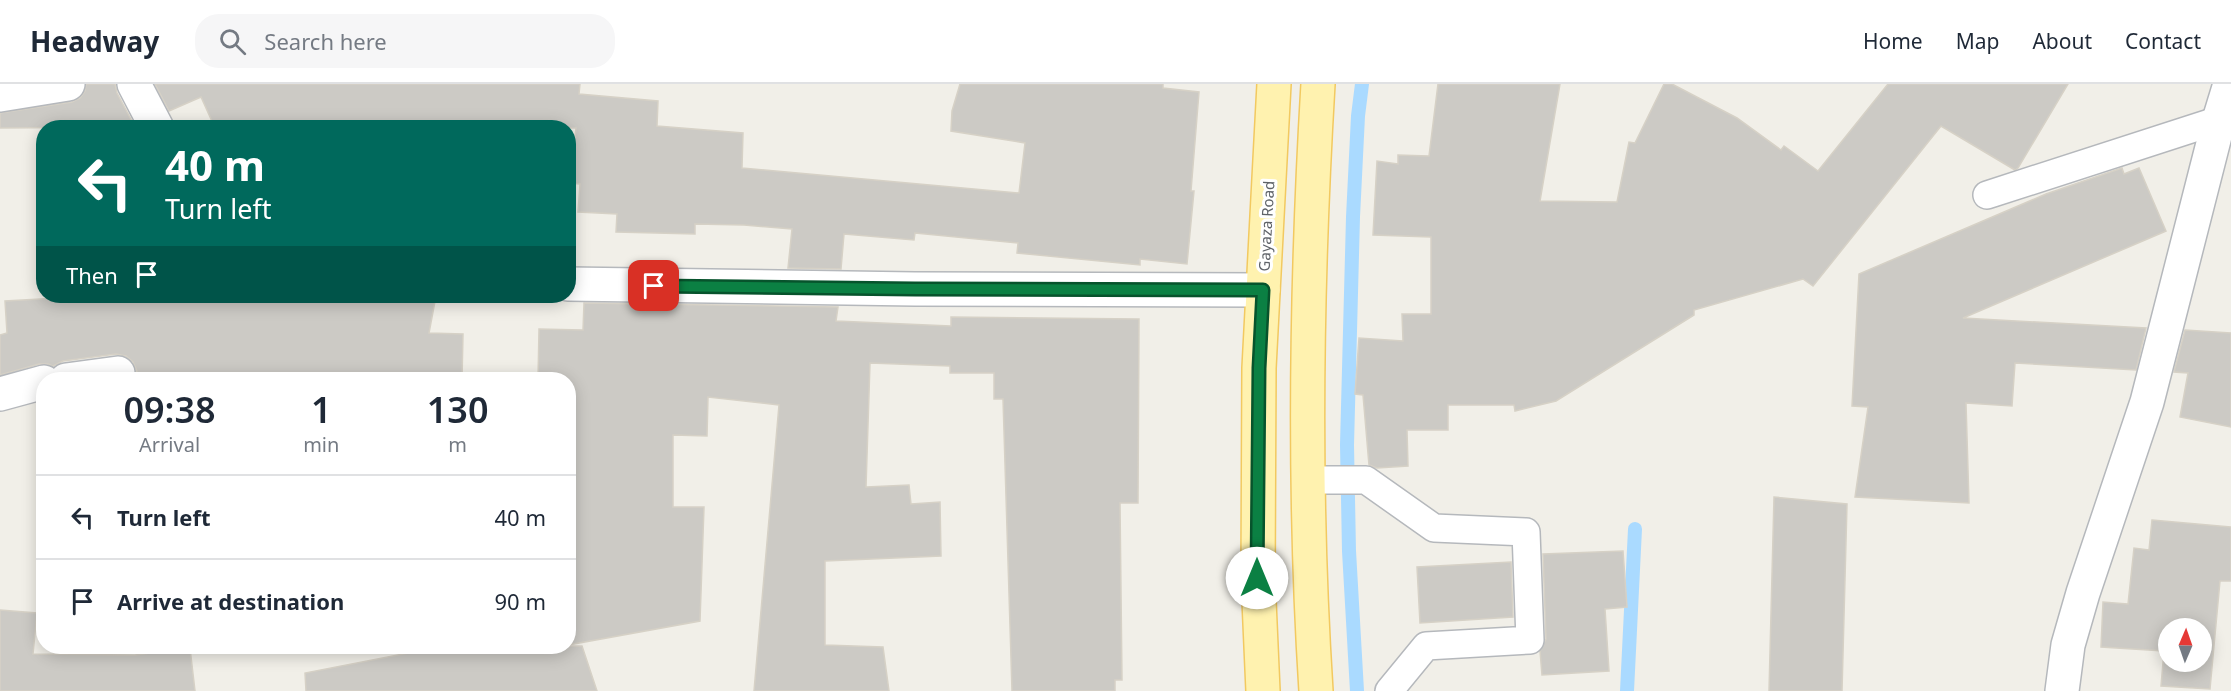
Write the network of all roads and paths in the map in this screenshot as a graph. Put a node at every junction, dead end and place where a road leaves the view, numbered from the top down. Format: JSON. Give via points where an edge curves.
{"nodes":[{"id":1,"x":68,"y":84,"type":"edge"},
{"id":2,"x":134,"y":84,"type":"edge"},
{"id":3,"x":1274,"y":84,"type":"edge"},
{"id":4,"x":1318,"y":84,"type":"edge"},
{"id":5,"x":2230,"y":84,"type":"edge"},
{"id":6,"x":0,"y":95,"type":"edge"},
{"id":7,"x":153,"y":120,"type":"edge"},
{"id":8,"x":2219,"y":120,"type":"junction"},
{"id":9,"x":1987,"y":195,"type":"dead end"},
{"id":10,"x":576,"y":284,"type":"edge"},
{"id":11,"x":1263,"y":290,"type":"junction"},
{"id":12,"x":36,"y":384,"type":"edge"},
{"id":13,"x":0,"y":394,"type":"edge"},
{"id":14,"x":1309,"y":480,"type":"junction"},
{"id":15,"x":1263,"y":691,"type":"edge"},
{"id":16,"x":1316,"y":691,"type":"edge"},
{"id":17,"x":1389,"y":691,"type":"edge"},
{"id":18,"x":2062,"y":691,"type":"edge"}],
"edges":[{"from":1,"to":6,"type":"street"},
{"from":2,"to":7,"type":"street"},
{"from":3,"to":11,"type":"main road","name":"Gayaza Road"},
{"from":4,"to":14,"type":"main road","via":[[1310,220]]},
{"from":5,"to":8,"type":"street"},
{"from":8,"to":9,"type":"lane"},
{"from":8,"to":18,"type":"street","via":[[2147,402],[2068,645]]},
{"from":10,"to":11,"type":"street"},
{"from":11,"to":15,"type":"main road","name":"Gayaza Road","via":[[1257,578]]},
{"from":12,"to":13,"type":"street"},
{"from":14,"to":16,"type":"main road"},
{"from":14,"to":17,"type":"lane","via":[[1365,480],[1434,528],[1526,532],[1530,640],[1426,646]]}]}
